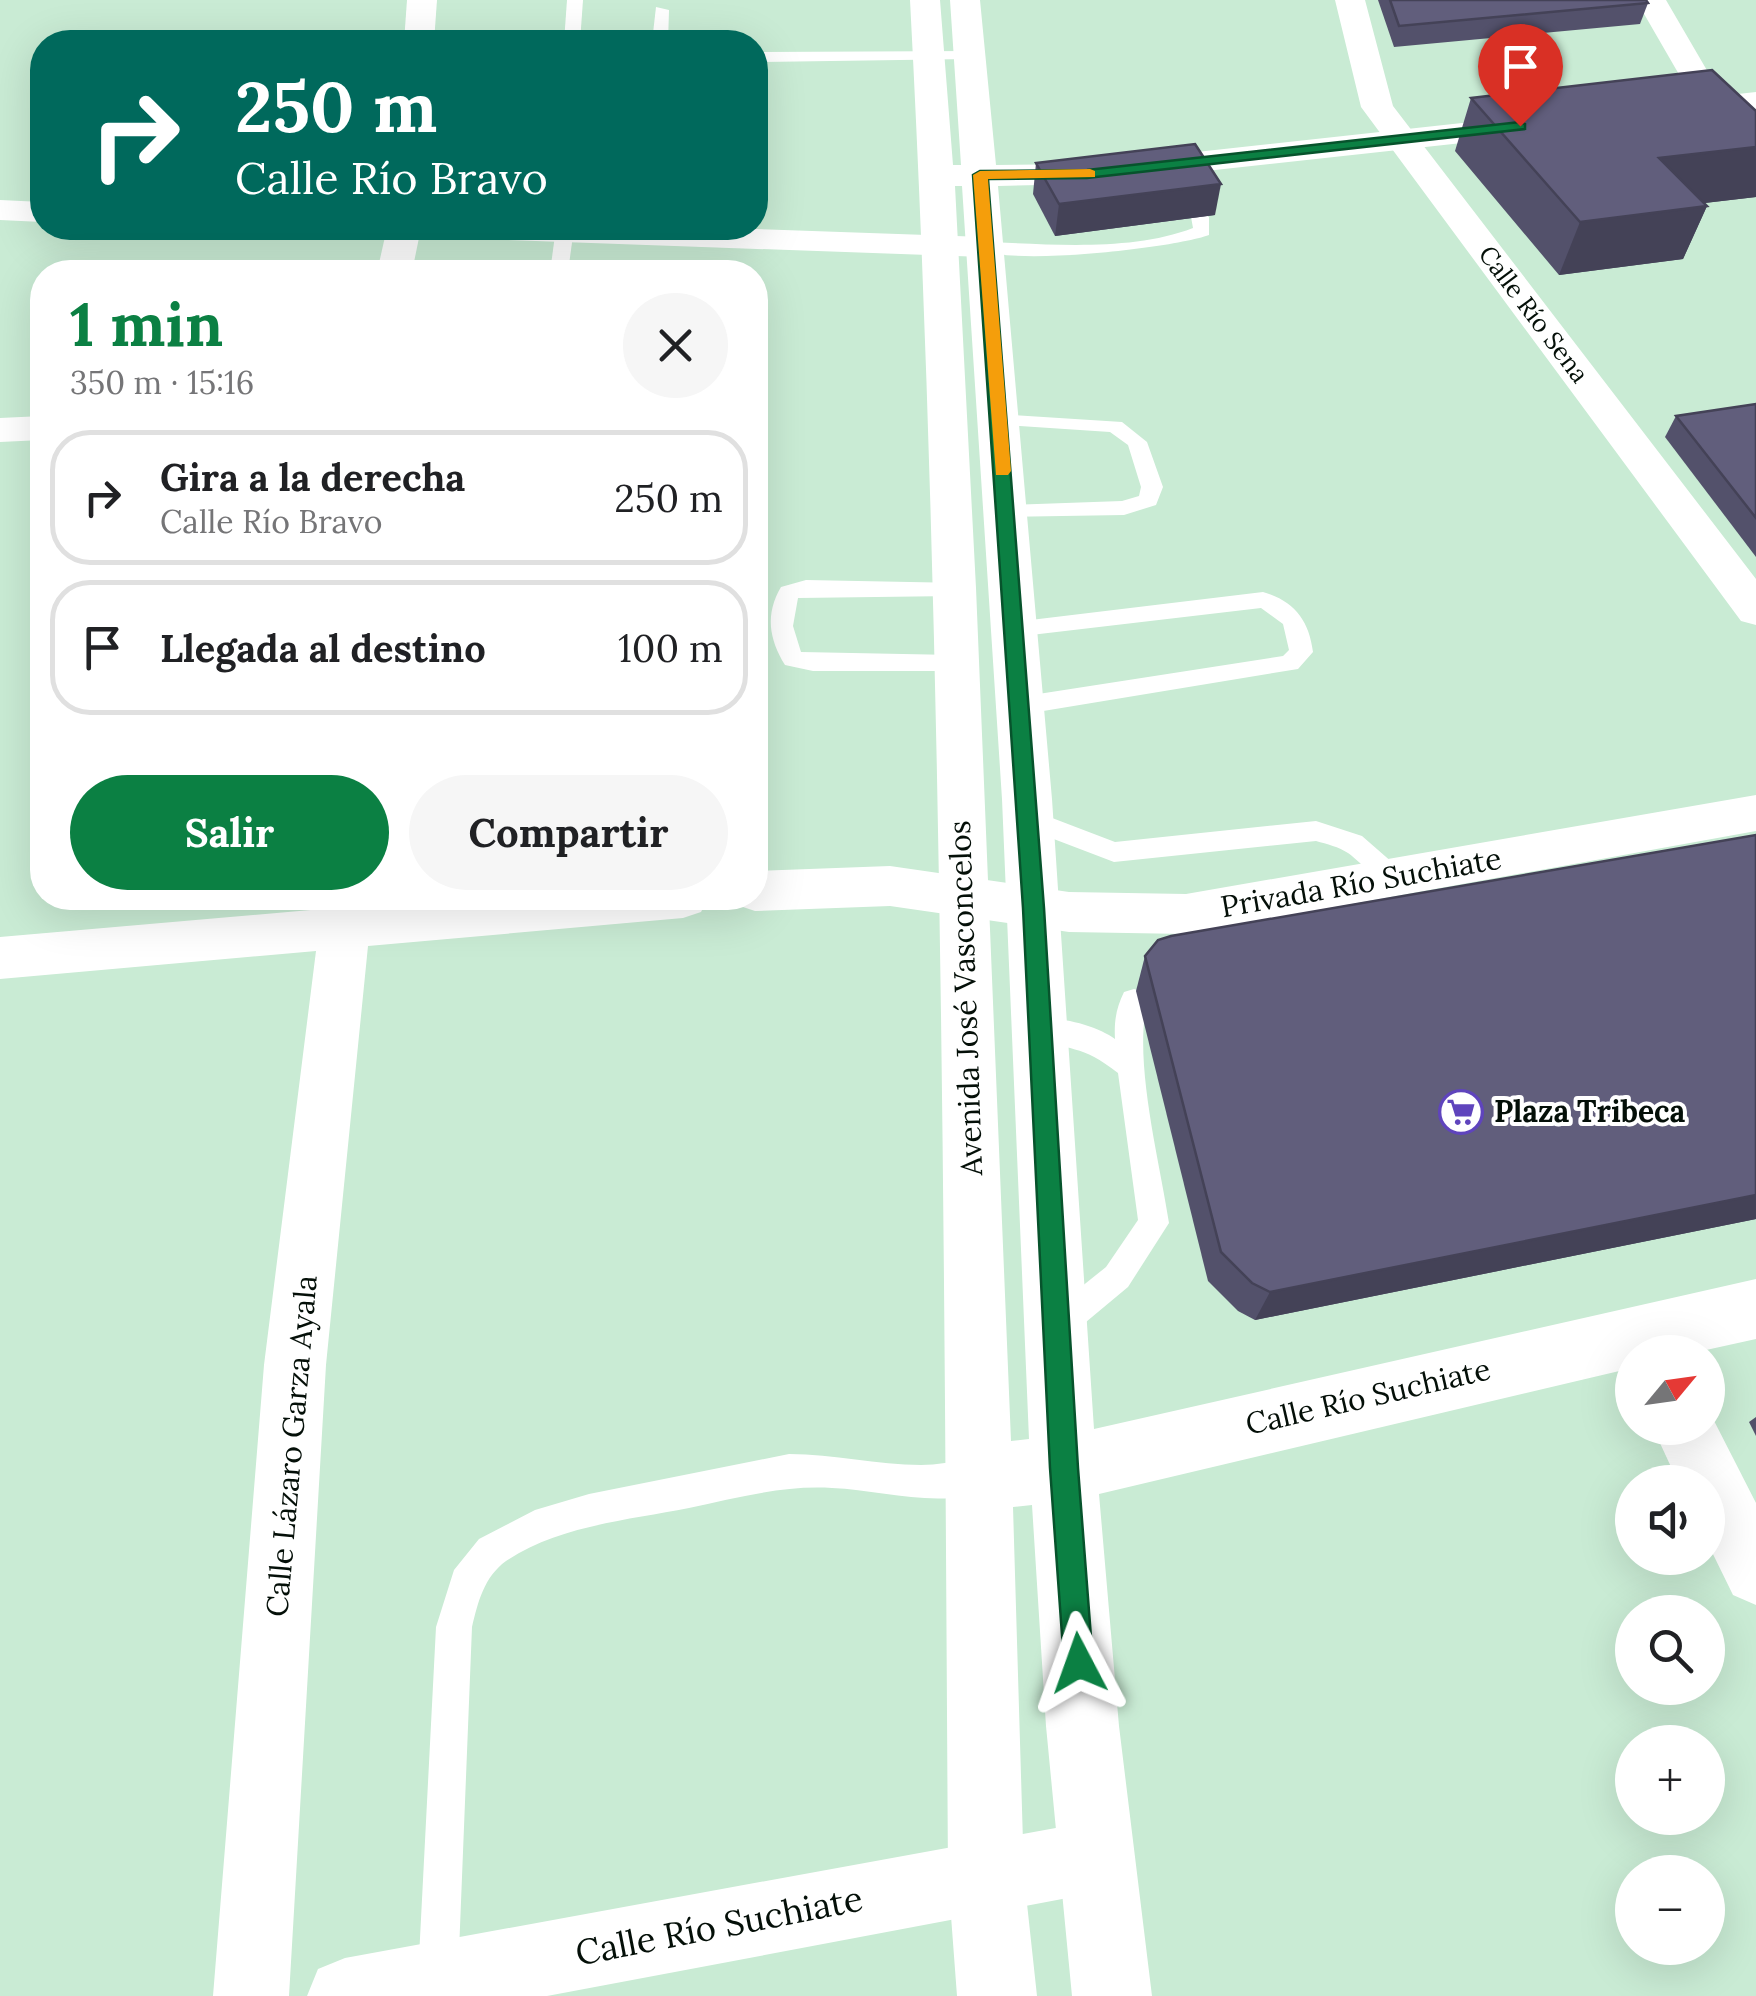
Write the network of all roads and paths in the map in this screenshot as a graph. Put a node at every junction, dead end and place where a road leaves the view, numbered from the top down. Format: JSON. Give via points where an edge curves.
{"nodes":[{"id":1,"x":422,"y":0,"type":"edge"},
{"id":2,"x":575,"y":0,"type":"edge"},
{"id":3,"x":925,"y":0,"type":"edge"},
{"id":4,"x":965,"y":0,"type":"edge"},
{"id":5,"x":1350,"y":0,"type":"edge"},
{"id":6,"x":1651,"y":0,"type":"edge"},
{"id":7,"x":661,"y":10,"type":"dead end"},
{"id":8,"x":419,"y":30,"type":"edge"},
{"id":9,"x":573,"y":30,"type":"edge"},
{"id":10,"x":660,"y":30,"type":"edge"},
{"id":11,"x":948,"y":54,"type":"junction"},
{"id":12,"x":768,"y":57,"type":"edge"},
{"id":13,"x":1756,"y":102,"type":"edge"},
{"id":14,"x":1716,"y":106,"type":"junction"},
{"id":15,"x":1638,"y":114,"type":"edge"},
{"id":16,"x":1560,"y":122,"type":"edge"},
{"id":17,"x":1403,"y":138,"type":"junction"},
{"id":18,"x":1756,"y":149,"type":"edge"},
{"id":19,"x":957,"y":175,"type":"junction"},
{"id":20,"x":0,"y":210,"type":"edge"},
{"id":21,"x":30,"y":211,"type":"edge"},
{"id":22,"x":1200,"y":217,"type":"edge"},
{"id":23,"x":768,"y":239,"type":"edge"},
{"id":24,"x":962,"y":247,"type":"junction"},
{"id":25,"x":998,"y":420,"type":"junction"},
{"id":26,"x":30,"y":429,"type":"edge"},
{"id":27,"x":0,"y":430,"type":"edge"},
{"id":28,"x":1006,"y":512,"type":"junction"},
{"id":29,"x":954,"y":588,"type":"junction"},
{"id":30,"x":1756,"y":610,"type":"edge"},
{"id":31,"x":1014,"y":629,"type":"junction"},
{"id":32,"x":954,"y":663,"type":"junction"},
{"id":33,"x":1019,"y":706,"type":"junction"},
{"id":34,"x":1756,"y":813,"type":"edge"},
{"id":35,"x":1026,"y":818,"type":"junction"},
{"id":36,"x":1396,"y":877,"type":"junction"},
{"id":37,"x":768,"y":890,"type":"edge"},
{"id":38,"x":964,"y":893,"type":"junction"},
{"id":39,"x":1034,"y":908,"type":"junction"},
{"id":40,"x":395,"y":910,"type":"edge"},
{"id":41,"x":347,"y":912,"type":"edge"},
{"id":42,"x":0,"y":958,"type":"edge"},
{"id":43,"x":1134,"y":1000,"type":"dead end"},
{"id":44,"x":1040,"y":1029,"type":"junction"},
{"id":45,"x":1132,"y":1066,"type":"junction"},
{"id":46,"x":1756,"y":1309,"type":"edge"},
{"id":47,"x":1055,"y":1326,"type":"junction"},
{"id":48,"x":1669,"y":1335,"type":"edge"},
{"id":49,"x":1615,"y":1349,"type":"edge"},
{"id":50,"x":1692,"y":1445,"type":"edge"},
{"id":51,"x":1064,"y":1468,"type":"junction"},
{"id":52,"x":980,"y":1477,"type":"junction"},
{"id":53,"x":1756,"y":1572,"type":"edge"},
{"id":54,"x":1094,"y":1858,"type":"junction"},
{"id":55,"x":986,"y":1876,"type":"junction"},
{"id":56,"x":438,"y":1978,"type":"junction"},
{"id":57,"x":251,"y":1996,"type":"edge"},
{"id":58,"x":344,"y":1996,"type":"edge"},
{"id":59,"x":996,"y":1996,"type":"edge"},
{"id":60,"x":1112,"y":1996,"type":"edge"}],
"edges":[{"from":1,"to":8,"type":"street"},
{"from":2,"to":9,"type":"lane"},
{"from":3,"to":11,"type":"main road","name":"Avenida José Vasconcelos"},
{"from":4,"to":11,"type":"main road","name":"Avenida José Vasconcelos"},
{"from":5,"to":17,"type":"street","name":"Calle Río Sena","via":[[1377,107]]},
{"from":6,"to":14,"type":"street"},
{"from":7,"to":10,"type":"lane"},
{"from":11,"to":12,"type":"lane"},
{"from":11,"to":19,"type":"main road","name":"Avenida José Vasconcelos"},
{"from":13,"to":14,"type":"main road"},
{"from":14,"to":15,"type":"main road"},
{"from":14,"to":18,"type":"street"},
{"from":16,"to":17,"type":"main road"},
{"from":17,"to":19,"type":"main road","via":[[1074,182]]},
{"from":17,"to":30,"type":"street","name":"Calle Río Sena"},
{"from":19,"to":24,"type":"main road","name":"Avenida José Vasconcelos"},
{"from":20,"to":21,"type":"street"},
{"from":22,"to":24,"type":"lane","via":[[1203,231]]},
{"from":23,"to":24,"type":"street"},
{"from":24,"to":25,"type":"main road","name":"Avenida José Vasconcelos"},
{"from":24,"to":29,"type":"main road","name":"Avenida José Vasconcelos"},
{"from":25,"to":28,"type":"main road","name":"Avenida José Vasconcelos"},
{"from":25,"to":28,"type":"lane","via":[[1115,426],[1137,442],[1152,487],[1148,500],[1124,508]]},
{"from":26,"to":27,"type":"street"},
{"from":28,"to":31,"type":"main road","name":"Avenida José Vasconcelos"},
{"from":29,"to":32,"type":"main road","name":"Avenida José Vasconcelos"},
{"from":29,"to":32,"type":"lane","via":[[788,592],[782,644],[793,659],[813,663]]},
{"from":31,"to":33,"type":"main road","name":"Avenida José Vasconcelos"},
{"from":31,"to":33,"type":"lane","via":[[1262,600],[1281,606],[1300,628],[1301,652],[1290,663]]},
{"from":32,"to":38,"type":"main road","name":"Avenida José Vasconcelos"},
{"from":33,"to":35,"type":"main road","name":"Avenida José Vasconcelos"},
{"from":34,"to":36,"type":"street","name":"Privada Río Suchiate"},
{"from":35,"to":36,"type":"lane","via":[[1114,852],[1316,831],[1353,843]]},
{"from":35,"to":39,"type":"main road","name":"Avenida José Vasconcelos"},
{"from":36,"to":39,"type":"street","name":"Privada Río Suchiate","via":[[1186,914]]},
{"from":37,"to":38,"type":"street","name":"Privada Río Suchiate","via":[[907,886]]},
{"from":38,"to":39,"type":"street","name":"Privada Río Suchiate"},
{"from":38,"to":52,"type":"main road","name":"Avenida José Vasconcelos"},
{"from":39,"to":44,"type":"main road","name":"Avenida José Vasconcelos"},
{"from":40,"to":41,"type":"street"},
{"from":41,"to":42,"type":"street"},
{"from":41,"to":57,"type":"street","name":"Calle Lázaro Garza Ayala","via":[[295,1365]]},
{"from":43,"to":45,"type":"lane","via":[[1128,1021]]},
{"from":44,"to":45,"type":"lane","via":[[1097,1040]]},
{"from":44,"to":47,"type":"main road","name":"Avenida José Vasconcelos"},
{"from":45,"to":47,"type":"lane","via":[[1154,1223],[1118,1277]]},
{"from":46,"to":48,"type":"main road","name":"Calle Río Suchiate"},
{"from":47,"to":51,"type":"main road","name":"Avenida José Vasconcelos"},
{"from":49,"to":51,"type":"main road","name":"Calle Río Suchiate"},
{"from":50,"to":53,"type":"street"},
{"from":51,"to":52,"type":"main road","name":"Calle Río Suchiate"},
{"from":51,"to":54,"type":"main road","name":"Avenida José Vasconcelos"},
{"from":52,"to":55,"type":"main road","name":"Avenida José Vasconcelos"},
{"from":52,"to":56,"type":"lane","via":[[920,1482],[789,1471],[589,1511],[535,1527],[491,1551],[466,1582],[454,1628]]},
{"from":54,"to":55,"type":"street","name":"Calle Río Suchiate"},
{"from":54,"to":60,"type":"main road","name":"Avenida José Vasconcelos"},
{"from":55,"to":56,"type":"street","name":"Calle Río Suchiate"},
{"from":55,"to":59,"type":"main road","name":"Avenida José Vasconcelos"},
{"from":56,"to":58,"type":"street","name":"Calle Río Suchiate"}]}
